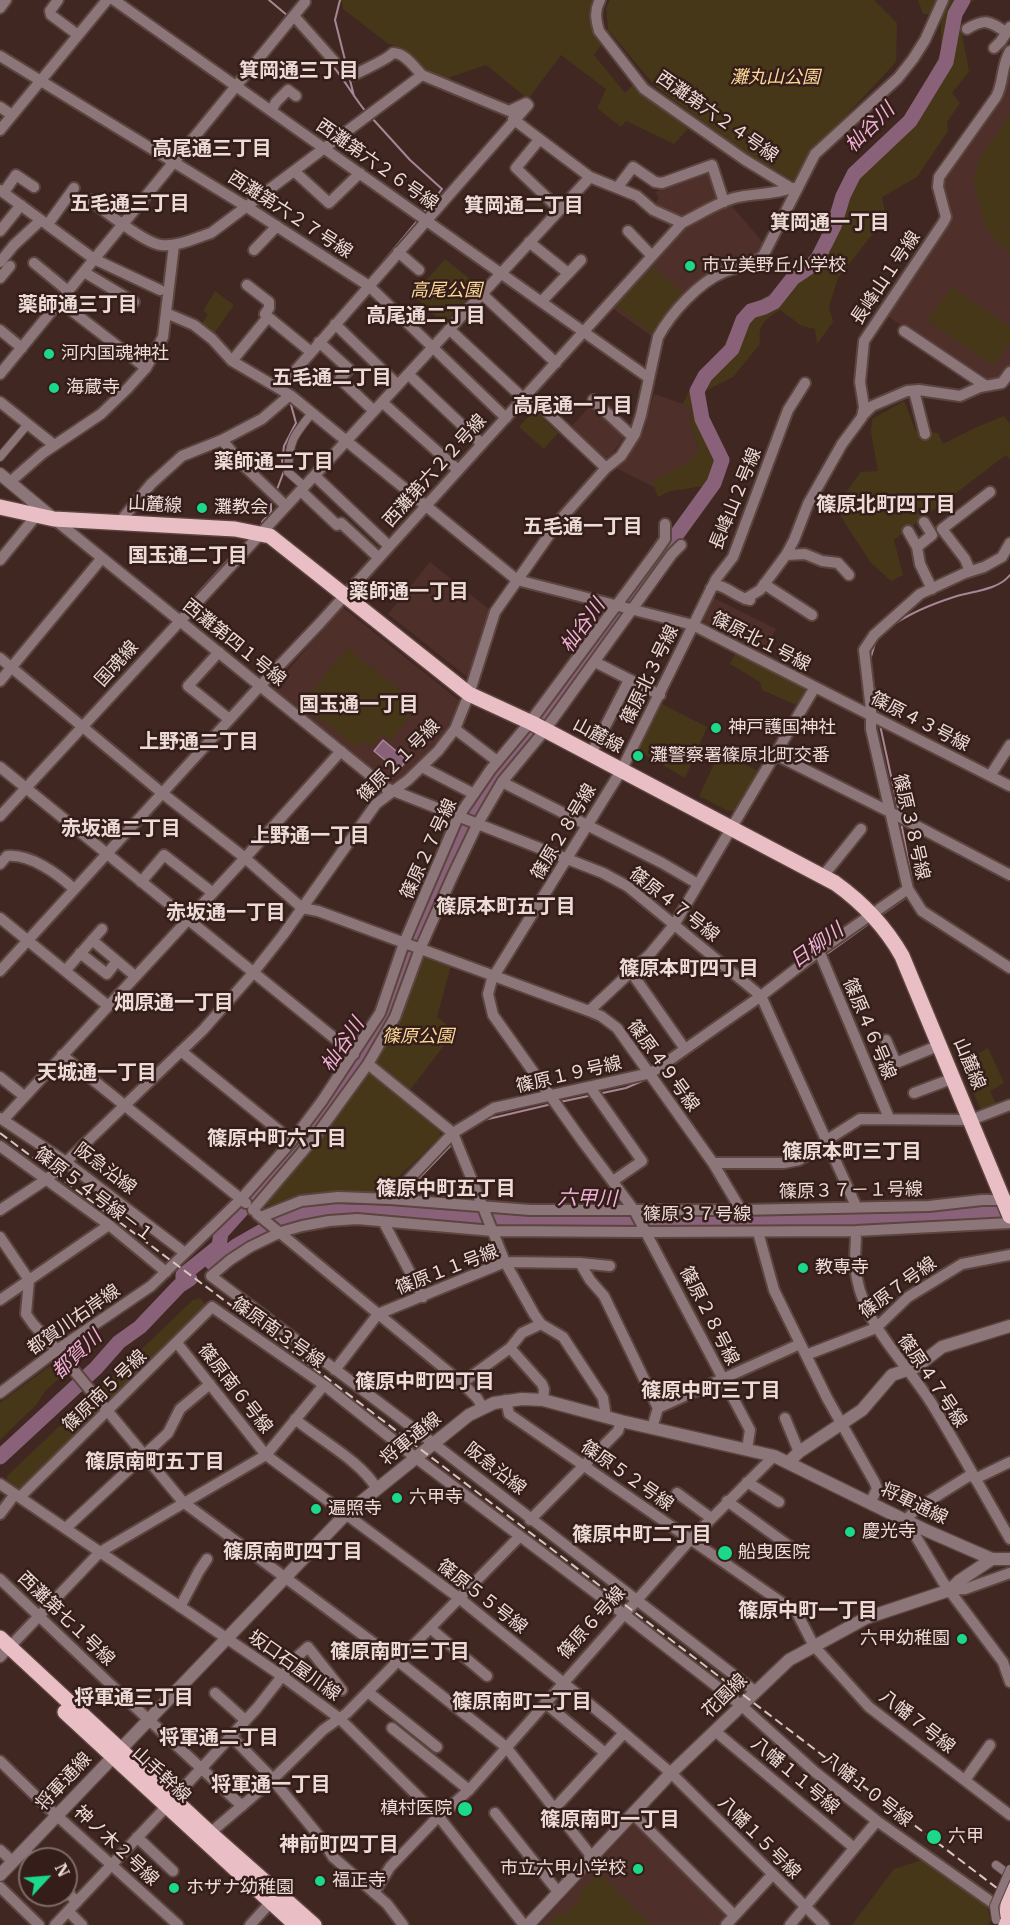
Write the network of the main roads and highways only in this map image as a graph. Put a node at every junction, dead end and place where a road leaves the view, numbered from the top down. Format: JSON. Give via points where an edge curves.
{"nodes":[{"id":1,"x":0,"y":507,"type":"edge"},
{"id":2,"x":1007,"y":1200,"type":"edge"},
{"id":3,"x":1010,"y":1216,"type":"edge"},
{"id":4,"x":3,"y":1649,"type":"edge"},
{"id":5,"x":170,"y":1802,"type":"junction"},
{"id":6,"x":1009,"y":1877,"type":"edge"},
{"id":7,"x":1005,"y":1918,"type":"edge"},
{"id":8,"x":296,"y":1925,"type":"edge"},
{"id":9,"x":314,"y":1925,"type":"edge"}],
"edges":[{"from":1,"to":2,"type":"main road","name":"山麓線","via":[[54,519],[235,530],[270,536],[470,694],[538,726],[852,895],[890,936],[902,956]]},
{"from":2,"to":3,"type":"main road","name":"山麓線"},
{"from":4,"to":5,"type":"main road","name":"山手幹線"},
{"from":5,"to":8,"type":"main road","name":"山手幹線"},
{"from":5,"to":9,"type":"main road","name":"山手幹線"},
{"from":6,"to":7,"type":"main road"}]}
